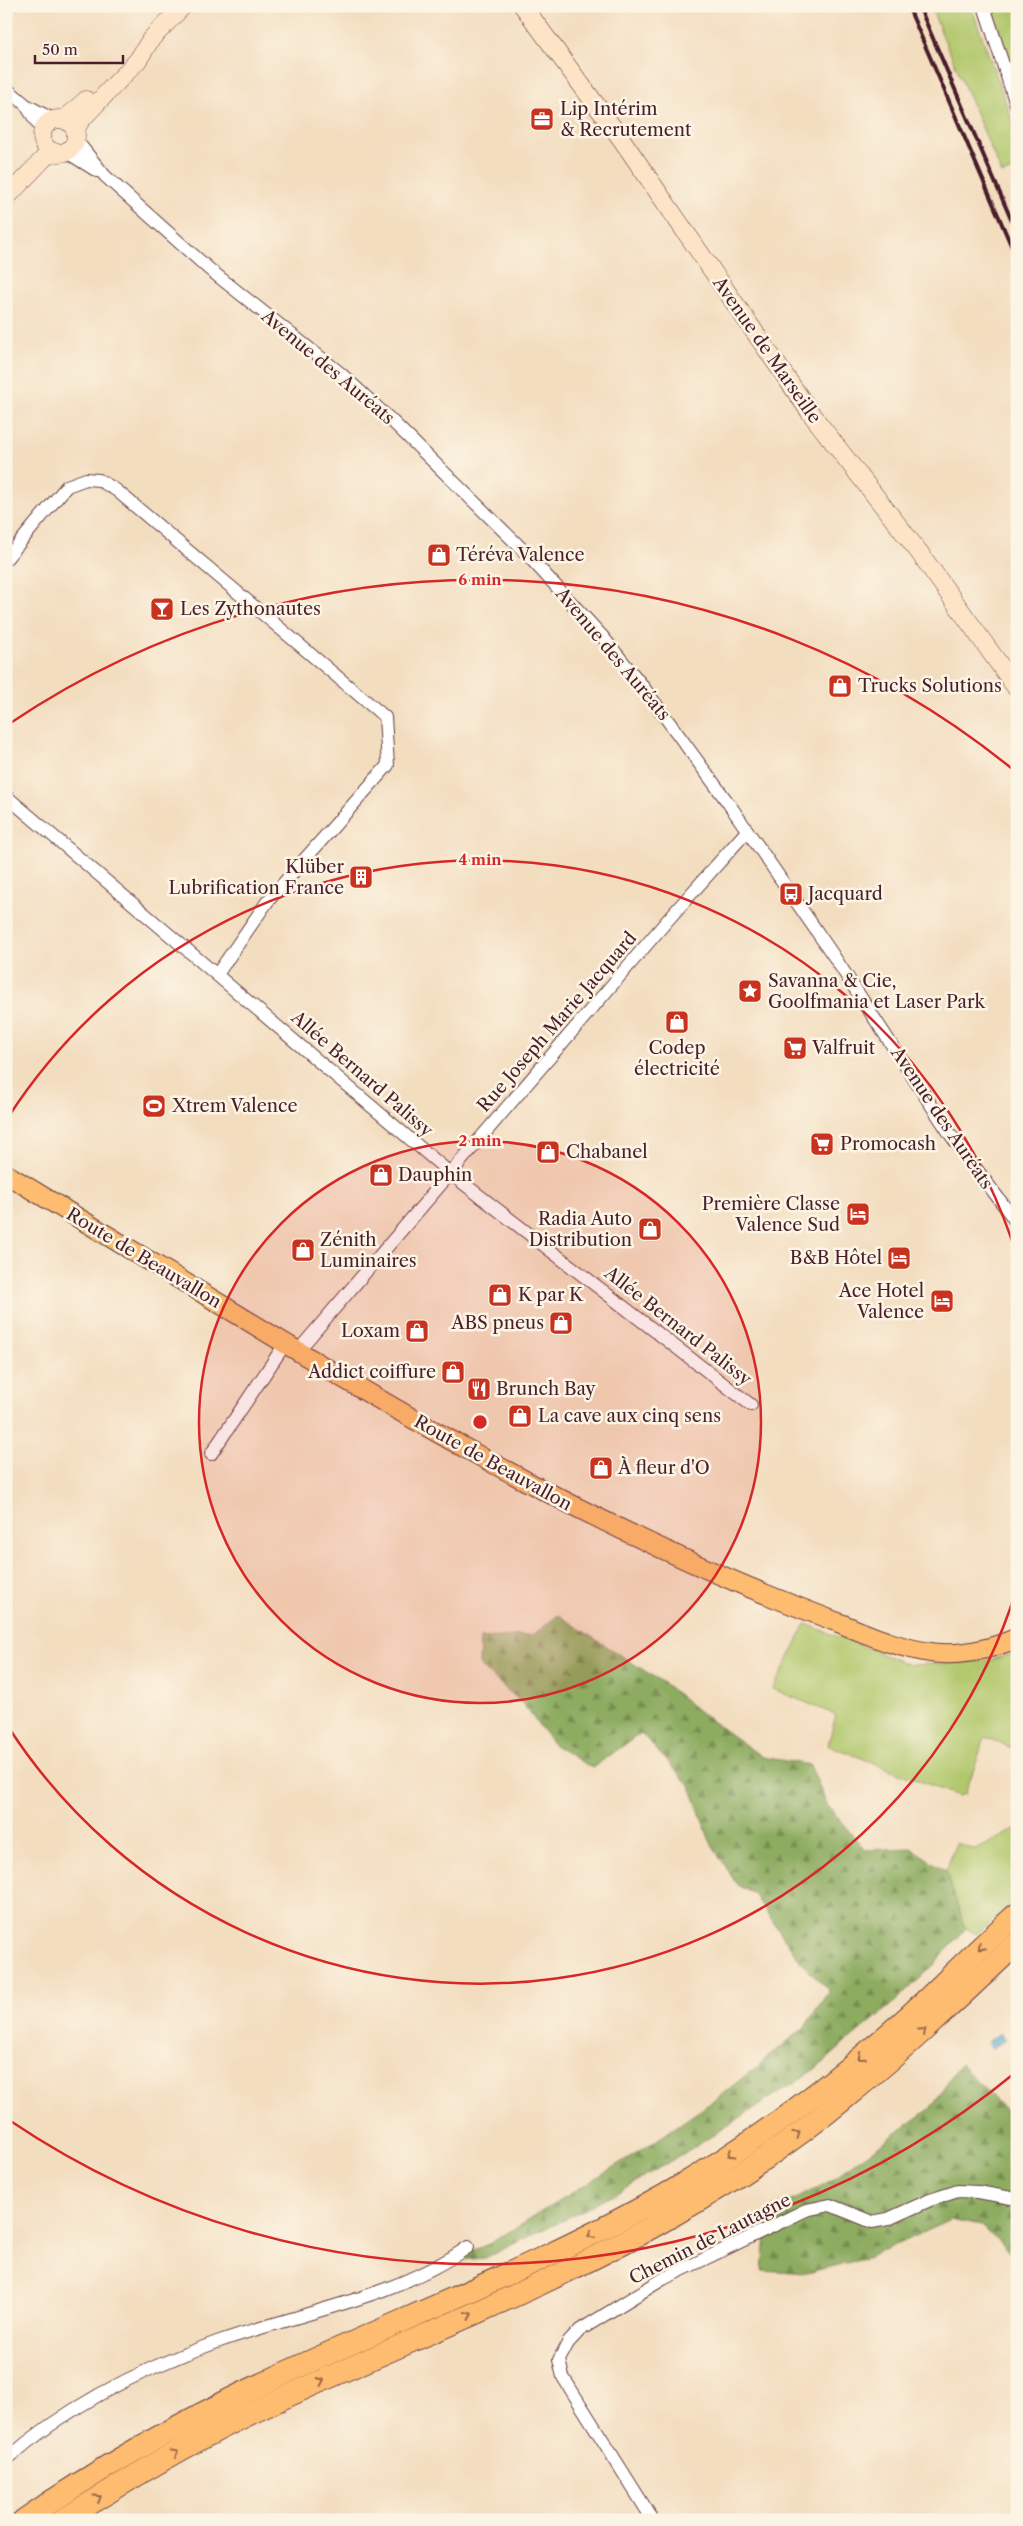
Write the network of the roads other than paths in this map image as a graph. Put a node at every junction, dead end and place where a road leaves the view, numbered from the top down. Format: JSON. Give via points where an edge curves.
{"nodes":[{"id":1,"x":183,"y":6,"type":"edge"},
{"id":2,"x":523,"y":6,"type":"edge"},
{"id":3,"x":984,"y":6,"type":"edge"},
{"id":4,"x":6,"y":88,"type":"edge"},
{"id":5,"x":1017,"y":107,"type":"edge"},
{"id":6,"x":59,"y":136,"type":"junction"},
{"id":7,"x":6,"y":182,"type":"edge"},
{"id":8,"x":6,"y":198,"type":"edge"},
{"id":9,"x":6,"y":558,"type":"edge"},
{"id":10,"x":1017,"y":689,"type":"edge"},
{"id":11,"x":6,"y":796,"type":"edge"},
{"id":12,"x":747,"y":831,"type":"junction"},
{"id":13,"x":218,"y":973,"type":"junction"},
{"id":14,"x":450,"y":1173,"type":"junction"},
{"id":15,"x":6,"y":1174,"type":"edge"},
{"id":16,"x":1017,"y":1223,"type":"edge"},
{"id":17,"x":291,"y":1348,"type":"junction"},
{"id":18,"x":752,"y":1405,"type":"dead end"},
{"id":19,"x":211,"y":1454,"type":"dead end"},
{"id":20,"x":1017,"y":1638,"type":"edge"},
{"id":21,"x":1017,"y":1914,"type":"edge"},
{"id":22,"x":1017,"y":1943,"type":"edge"},
{"id":23,"x":1017,"y":2199,"type":"edge"},
{"id":24,"x":468,"y":2247,"type":"dead end"},
{"id":25,"x":6,"y":2460,"type":"edge"},
{"id":26,"x":24,"y":2520,"type":"edge"},
{"id":27,"x":63,"y":2520,"type":"edge"},
{"id":28,"x":653,"y":2520,"type":"edge"}],
"edges":[{"from":1,"to":6,"type":"main road","via":[[151,40],[138,60],[80,120]]},
{"from":2,"to":10,"type":"main road","name":"Avenue de Marseille","via":[[628,148],[812,415],[919,552]]},
{"from":3,"to":5,"type":"street"},
{"from":4,"to":6,"type":"street","name":"Avenue des Auréats"},
{"from":6,"to":7,"type":"main road"},
{"from":6,"to":8,"type":"main road","via":[[46,156]]},
{"from":6,"to":12,"type":"street","name":"Avenue des Auréats","via":[[209,269],[340,373],[519,546],[641,684]]},
{"from":9,"to":13,"type":"street","via":[[67,486],[86,479],[98,480],[116,490],[385,717],[388,765],[267,902]]},
{"from":11,"to":13,"type":"street","name":"Allée Bernard Palissy"},
{"from":12,"to":14,"type":"street","name":"Rue Joseph Marie Jacquard"},
{"from":12,"to":16,"type":"street","name":"Avenue des Auréats","via":[[950,1134]]},
{"from":13,"to":14,"type":"street","name":"Allée Bernard Palissy"},
{"from":14,"to":17,"type":"street","name":"Rue Joseph Marie Jacquard"},
{"from":14,"to":18,"type":"street","name":"Allée Bernard Palissy"},
{"from":15,"to":17,"type":"main road","name":"Route de Beauvallon"},
{"from":17,"to":19,"type":"street","name":"Rue Joseph Marie Jacquard"},
{"from":17,"to":20,"type":"main road","name":"Route de Beauvallon","via":[[530,1485],[668,1553],[774,1598],[894,1644],[922,1651],[958,1654]]},
{"from":21,"to":26,"type":"highway","one_way":true,"via":[[836,2078],[751,2141],[676,2188],[529,2266],[300,2366],[189,2421],[71,2488]]},
{"from":27,"to":22,"type":"highway","one_way":true,"via":[[132,2476],[248,2415],[567,2271],[668,2218],[770,2154],[843,2100]]},
{"from":23,"to":28,"type":"street","name":"Chemin de Lautagne","via":[[958,2191],[888,2219],[872,2222],[830,2205],[806,2210],[662,2279],[580,2330],[559,2360],[563,2378]]},
{"from":24,"to":25,"type":"street","via":[[447,2262],[365,2298],[218,2342],[134,2376],[72,2410]]}]}
